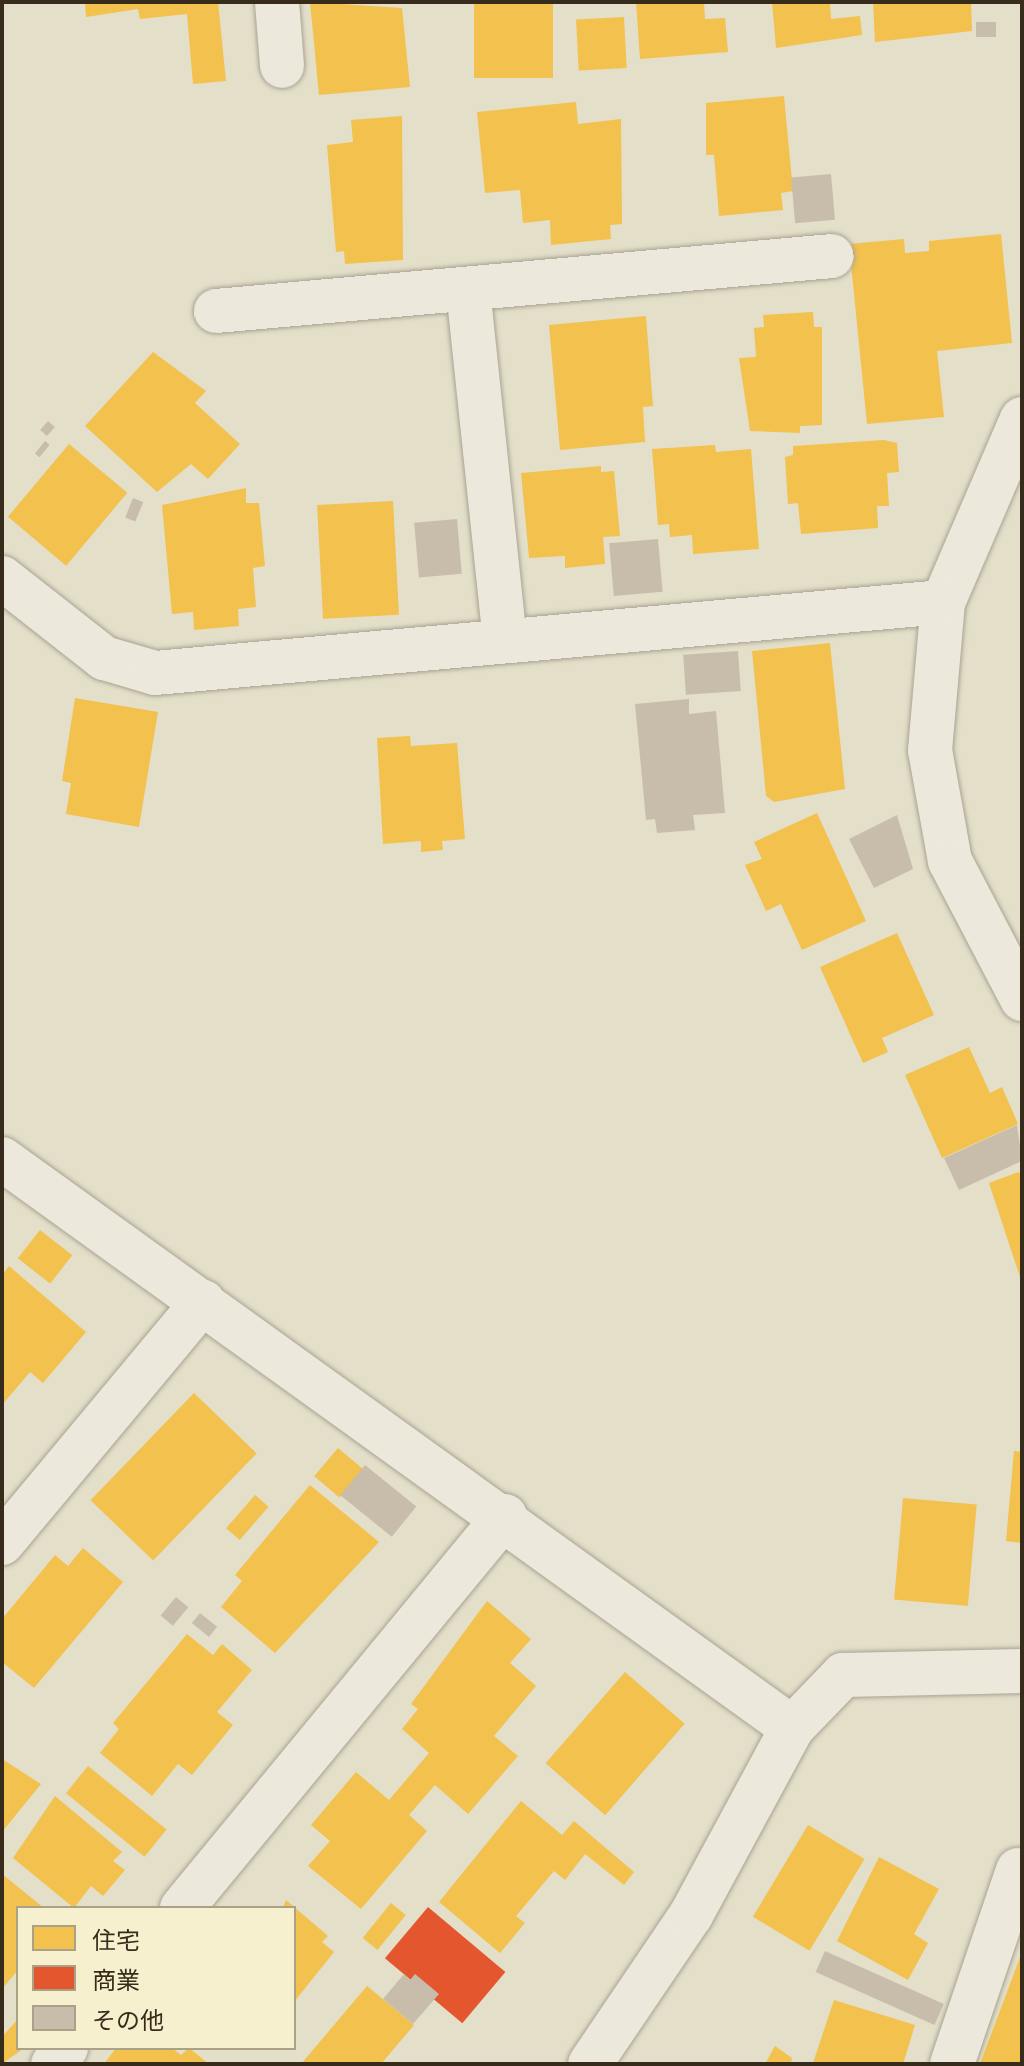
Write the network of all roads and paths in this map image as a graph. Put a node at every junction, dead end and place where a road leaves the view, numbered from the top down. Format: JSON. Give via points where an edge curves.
{"nodes":[{"id":1,"x":277,"y":2,"type":"edge"},
{"id":2,"x":282,"y":66,"type":"dead end"},
{"id":3,"x":832,"y":256,"type":"dead end"},
{"id":4,"x":468,"y":289,"type":"junction"},
{"id":5,"x":216,"y":311,"type":"dead end"},
{"id":6,"x":1022,"y":419,"type":"edge"},
{"id":7,"x":2,"y":578,"type":"edge"},
{"id":8,"x":943,"y":602,"type":"junction"},
{"id":9,"x":505,"y":641,"type":"junction"},
{"id":10,"x":1022,"y":999,"type":"edge"},
{"id":11,"x":2,"y":1159,"type":"edge"},
{"id":12,"x":203,"y":1302,"type":"junction"},
{"id":13,"x":505,"y":1516,"type":"junction"},
{"id":14,"x":2,"y":1543,"type":"edge"},
{"id":15,"x":1022,"y":1671,"type":"edge"},
{"id":16,"x":792,"y":1728,"type":"junction"},
{"id":17,"x":1021,"y":1867,"type":"edge"},
{"id":18,"x":184,"y":1906,"type":"edge"},
{"id":19,"x":590,"y":2064,"type":"edge"},
{"id":20,"x":952,"y":2064,"type":"edge"}],
"edges":[{"from":1,"to":2,"type":"street"},
{"from":3,"to":4,"type":"street"},
{"from":4,"to":5,"type":"street"},
{"from":4,"to":9,"type":"street"},
{"from":6,"to":8,"type":"street"},
{"from":7,"to":9,"type":"street","via":[[104,658],[155,673]]},
{"from":8,"to":9,"type":"street"},
{"from":8,"to":10,"type":"street","via":[[930,750],[936,808],[950,861]]},
{"from":11,"to":12,"type":"street"},
{"from":12,"to":13,"type":"street"},
{"from":12,"to":14,"type":"street"},
{"from":13,"to":16,"type":"street"},
{"from":13,"to":18,"type":"street"},
{"from":15,"to":16,"type":"street","via":[[843,1675]]},
{"from":16,"to":19,"type":"street","via":[[691,1915]]},
{"from":17,"to":20,"type":"street"}]}
